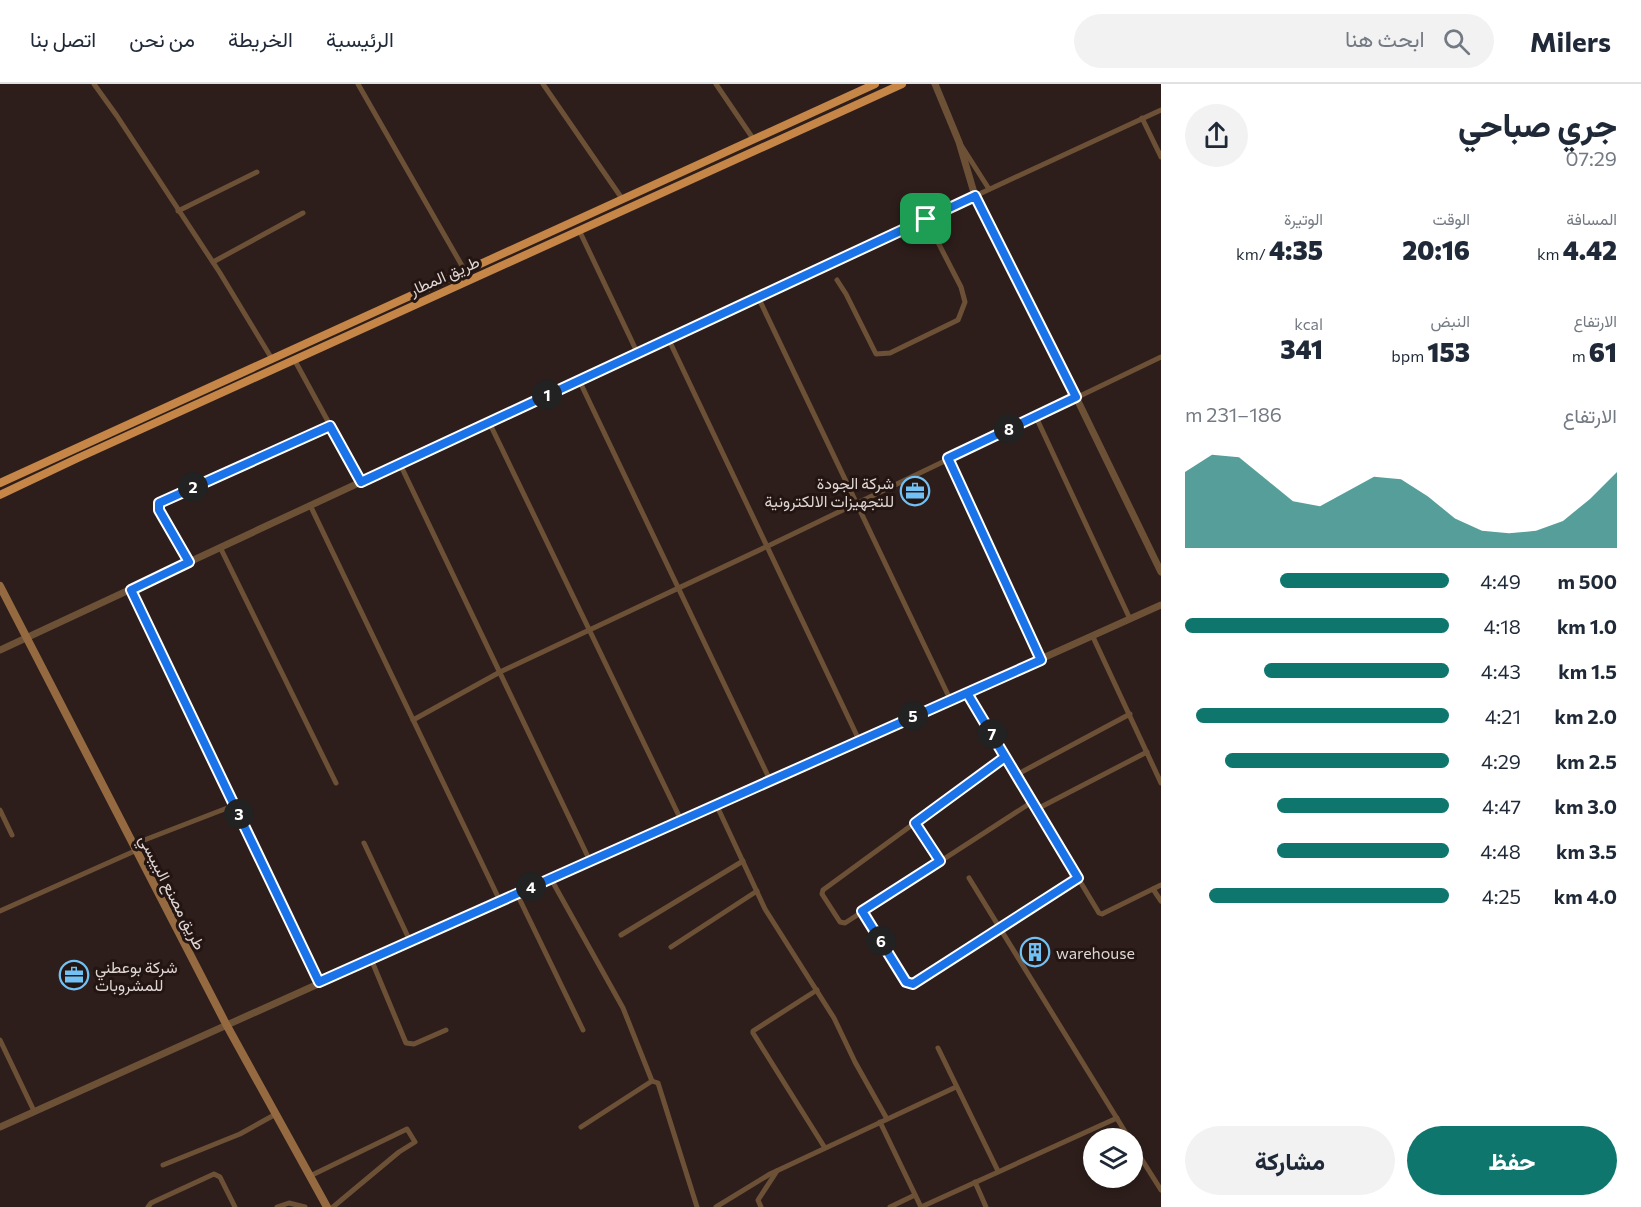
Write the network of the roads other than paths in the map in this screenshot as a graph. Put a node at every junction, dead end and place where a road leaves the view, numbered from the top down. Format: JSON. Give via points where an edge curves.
{"nodes":[{"id":1,"x":94,"y":84,"type":"edge"},
{"id":2,"x":358,"y":84,"type":"edge"},
{"id":3,"x":543,"y":84,"type":"edge"},
{"id":4,"x":716,"y":84,"type":"edge"},
{"id":5,"x":874,"y":84,"type":"edge"},
{"id":6,"x":902,"y":84,"type":"edge"},
{"id":7,"x":935,"y":84,"type":"edge"},
{"id":8,"x":1161,"y":110,"type":"edge"},
{"id":9,"x":1142,"y":118,"type":"junction"},
{"id":10,"x":754,"y":140,"type":"junction"},
{"id":11,"x":959,"y":141,"type":"junction"},
{"id":12,"x":1161,"y":157,"type":"edge"},
{"id":13,"x":257,"y":172,"type":"dead end"},
{"id":14,"x":989,"y":189,"type":"junction"},
{"id":15,"x":975,"y":196,"type":"junction"},
{"id":16,"x":623,"y":200,"type":"junction"},
{"id":17,"x":178,"y":211,"type":"junction"},
{"id":18,"x":303,"y":213,"type":"dead end"},
{"id":19,"x":926,"y":219,"type":"junction"},
{"id":20,"x":579,"y":231,"type":"junction"},
{"id":21,"x":517,"y":248,"type":"junction"},
{"id":22,"x":522,"y":256,"type":"junction"},
{"id":23,"x":213,"y":262,"type":"junction"},
{"id":24,"x":465,"y":271,"type":"junction"},
{"id":25,"x":837,"y":280,"type":"dead end"},
{"id":26,"x":758,"y":297,"type":"junction"},
{"id":27,"x":668,"y":338,"type":"junction"},
{"id":28,"x":637,"y":352,"type":"junction"},
{"id":29,"x":1161,"y":357,"type":"edge"},
{"id":30,"x":272,"y":359,"type":"junction"},
{"id":31,"x":294,"y":359,"type":"junction"},
{"id":32,"x":579,"y":380,"type":"junction"},
{"id":33,"x":196,"y":393,"type":"junction"},
{"id":34,"x":1076,"y":397,"type":"junction"},
{"id":35,"x":202,"y":403,"type":"junction"},
{"id":36,"x":1036,"y":417,"type":"junction"},
{"id":37,"x":489,"y":422,"type":"junction"},
{"id":38,"x":330,"y":426,"type":"junction"},
{"id":39,"x":948,"y":458,"type":"junction"},
{"id":40,"x":400,"y":464,"type":"junction"},
{"id":41,"x":361,"y":482,"type":"junction"},
{"id":42,"x":0,"y":483,"type":"edge"},
{"id":43,"x":0,"y":495,"type":"edge"},
{"id":44,"x":857,"y":503,"type":"junction"},
{"id":45,"x":310,"y":505,"type":"junction"},
{"id":46,"x":768,"y":546,"type":"junction"},
{"id":47,"x":220,"y":547,"type":"junction"},
{"id":48,"x":189,"y":562,"type":"junction"},
{"id":49,"x":1161,"y":572,"type":"edge"},
{"id":50,"x":0,"y":586,"type":"edge"},
{"id":51,"x":678,"y":589,"type":"junction"},
{"id":52,"x":131,"y":590,"type":"junction"},
{"id":53,"x":1161,"y":606,"type":"edge"},
{"id":54,"x":1130,"y":619,"type":"junction"},
{"id":55,"x":589,"y":630,"type":"junction"},
{"id":56,"x":1094,"y":637,"type":"junction"},
{"id":57,"x":27,"y":638,"type":"junction"},
{"id":58,"x":0,"y":650,"type":"edge"},
{"id":59,"x":1041,"y":660,"type":"junction"},
{"id":60,"x":500,"y":672,"type":"junction"},
{"id":61,"x":967,"y":693,"type":"junction"},
{"id":62,"x":950,"y":699,"type":"junction"},
{"id":63,"x":1130,"y":714,"type":"junction"},
{"id":64,"x":413,"y":720,"type":"junction"},
{"id":65,"x":859,"y":740,"type":"junction"},
{"id":66,"x":1147,"y":752,"type":"junction"},
{"id":67,"x":1005,"y":757,"type":"junction"},
{"id":68,"x":1016,"y":775,"type":"junction"},
{"id":69,"x":770,"y":780,"type":"junction"},
{"id":70,"x":1160,"y":780,"type":"edge"},
{"id":71,"x":336,"y":783,"type":"dead end"},
{"id":72,"x":1032,"y":802,"type":"junction"},
{"id":73,"x":716,"y":804,"type":"junction"},
{"id":74,"x":235,"y":805,"type":"junction"},
{"id":75,"x":1036,"y":809,"type":"junction"},
{"id":76,"x":0,"y":810,"type":"edge"},
{"id":77,"x":681,"y":820,"type":"junction"},
{"id":78,"x":915,"y":823,"type":"junction"},
{"id":79,"x":12,"y":835,"type":"dead end"},
{"id":80,"x":364,"y":843,"type":"dead end"},
{"id":81,"x":135,"y":847,"type":"junction"},
{"id":82,"x":590,"y":861,"type":"junction"},
{"id":83,"x":743,"y":861,"type":"junction"},
{"id":84,"x":940,"y":861,"type":"junction"},
{"id":85,"x":969,"y":878,"type":"dead end"},
{"id":86,"x":1078,"y":878,"type":"junction"},
{"id":87,"x":551,"y":879,"type":"junction"},
{"id":88,"x":1161,"y":885,"type":"edge"},
{"id":89,"x":1154,"y":889,"type":"junction"},
{"id":90,"x":757,"y":891,"type":"junction"},
{"id":91,"x":517,"y":894,"type":"junction"},
{"id":92,"x":500,"y":901,"type":"junction"},
{"id":93,"x":1161,"y":901,"type":"edge"},
{"id":94,"x":0,"y":911,"type":"edge"},
{"id":95,"x":862,"y":911,"type":"junction"},
{"id":96,"x":1000,"y":929,"type":"junction"},
{"id":97,"x":621,"y":935,"type":"dead end"},
{"id":98,"x":410,"y":941,"type":"junction"},
{"id":99,"x":671,"y":947,"type":"dead end"},
{"id":100,"x":371,"y":959,"type":"junction"},
{"id":101,"x":319,"y":982,"type":"junction"},
{"id":102,"x":817,"y":990,"type":"junction"},
{"id":103,"x":226,"y":1024,"type":"junction"},
{"id":104,"x":446,"y":1030,"type":"dead end"},
{"id":105,"x":583,"y":1030,"type":"dead end"},
{"id":106,"x":0,"y":1040,"type":"edge"},
{"id":107,"x":938,"y":1048,"type":"dead end"},
{"id":108,"x":652,"y":1081,"type":"junction"},
{"id":109,"x":956,"y":1086,"type":"junction"},
{"id":110,"x":34,"y":1111,"type":"junction"},
{"id":111,"x":276,"y":1114,"type":"junction"},
{"id":112,"x":1117,"y":1118,"type":"junction"},
{"id":113,"x":884,"y":1121,"type":"junction"},
{"id":114,"x":0,"y":1126,"type":"edge"},
{"id":115,"x":581,"y":1128,"type":"dead end"},
{"id":116,"x":1123,"y":1128,"type":"edge"},
{"id":117,"x":825,"y":1148,"type":"junction"},
{"id":118,"x":1143,"y":1161,"type":"edge"},
{"id":119,"x":164,"y":1165,"type":"dead end"},
{"id":120,"x":778,"y":1170,"type":"junction"},
{"id":121,"x":998,"y":1171,"type":"junction"},
{"id":122,"x":310,"y":1176,"type":"junction"},
{"id":123,"x":975,"y":1182,"type":"junction"},
{"id":124,"x":1161,"y":1190,"type":"edge"},
{"id":125,"x":915,"y":1195,"type":"junction"},
{"id":126,"x":148,"y":1207,"type":"edge"},
{"id":127,"x":235,"y":1207,"type":"edge"},
{"id":128,"x":277,"y":1207,"type":"edge"},
{"id":129,"x":305,"y":1207,"type":"edge"},
{"id":130,"x":327,"y":1207,"type":"edge"},
{"id":131,"x":333,"y":1207,"type":"edge"},
{"id":132,"x":697,"y":1207,"type":"edge"},
{"id":133,"x":716,"y":1207,"type":"edge"},
{"id":134,"x":761,"y":1207,"type":"edge"},
{"id":135,"x":890,"y":1207,"type":"edge"},
{"id":136,"x":921,"y":1207,"type":"edge"},
{"id":137,"x":986,"y":1207,"type":"edge"}],
"edges":[{"from":1,"to":17,"type":"street"},
{"from":2,"to":24,"type":"street"},
{"from":3,"to":16,"type":"street"},
{"from":4,"to":10,"type":"street"},
{"from":5,"to":10,"type":"highway","name":"طريق المطار"},
{"from":6,"to":20,"type":"highway","name":"طريق المطار"},
{"from":7,"to":11,"type":"street"},
{"from":8,"to":9,"type":"street"},
{"from":9,"to":12,"type":"street"},
{"from":9,"to":14,"type":"street"},
{"from":10,"to":16,"type":"highway","name":"طريق المطار"},
{"from":11,"to":14,"type":"street"},
{"from":11,"to":15,"type":"street"},
{"from":13,"to":17,"type":"street"},
{"from":14,"to":15,"type":"street"},
{"from":15,"to":19,"type":"street"},
{"from":15,"to":34,"type":"street"},
{"from":16,"to":21,"type":"highway","name":"طريق المطار"},
{"from":17,"to":23,"type":"street"},
{"from":18,"to":23,"type":"street"},
{"from":19,"to":25,"type":"street","via":[[961,287],[965,302],[958,320],[890,353],[876,354]]},
{"from":19,"to":26,"type":"street"},
{"from":20,"to":22,"type":"highway","name":"طريق المطار"},
{"from":20,"to":28,"type":"street"},
{"from":21,"to":22,"type":"highway"},
{"from":21,"to":24,"type":"highway","name":"طريق المطار"},
{"from":22,"to":31,"type":"highway","name":"طريق المطار"},
{"from":23,"to":30,"type":"street"},
{"from":24,"to":30,"type":"highway","name":"طريق المطار"},
{"from":26,"to":27,"type":"street"},
{"from":26,"to":44,"type":"street"},
{"from":27,"to":28,"type":"street"},
{"from":27,"to":46,"type":"street"},
{"from":28,"to":32,"type":"street"},
{"from":29,"to":34,"type":"street"},
{"from":30,"to":33,"type":"highway","name":"طريق المطار"},
{"from":31,"to":35,"type":"highway","name":"طريق المطار"},
{"from":31,"to":38,"type":"street"},
{"from":32,"to":37,"type":"street"},
{"from":32,"to":51,"type":"street"},
{"from":33,"to":35,"type":"highway"},
{"from":33,"to":42,"type":"highway","name":"طريق المطار"},
{"from":34,"to":36,"type":"street"},
{"from":34,"to":49,"type":"street"},
{"from":35,"to":43,"type":"highway","name":"طريق المطار"},
{"from":36,"to":39,"type":"street"},
{"from":36,"to":54,"type":"street"},
{"from":37,"to":40,"type":"street"},
{"from":37,"to":55,"type":"street"},
{"from":38,"to":41,"type":"street"},
{"from":38,"to":48,"type":"street","via":[[159,503],[159,510]]},
{"from":39,"to":44,"type":"street"},
{"from":39,"to":59,"type":"street"},
{"from":40,"to":41,"type":"street"},
{"from":40,"to":60,"type":"street"},
{"from":41,"to":45,"type":"street"},
{"from":44,"to":46,"type":"street"},
{"from":44,"to":62,"type":"street"},
{"from":45,"to":47,"type":"street"},
{"from":45,"to":64,"type":"street"},
{"from":46,"to":51,"type":"street"},
{"from":46,"to":65,"type":"street"},
{"from":47,"to":48,"type":"street"},
{"from":47,"to":71,"type":"street"},
{"from":48,"to":52,"type":"street"},
{"from":50,"to":57,"type":"main road","name":"طريق مصنع البيبسي"},
{"from":51,"to":55,"type":"street"},
{"from":51,"to":69,"type":"street"},
{"from":52,"to":57,"type":"street"},
{"from":52,"to":74,"type":"street"},
{"from":53,"to":54,"type":"street"},
{"from":54,"to":56,"type":"street"},
{"from":55,"to":60,"type":"street"},
{"from":55,"to":77,"type":"street"},
{"from":56,"to":59,"type":"street"},
{"from":56,"to":63,"type":"street"},
{"from":57,"to":58,"type":"street"},
{"from":57,"to":81,"type":"main road","name":"طريق مصنع البيبسي"},
{"from":59,"to":61,"type":"street"},
{"from":60,"to":64,"type":"street"},
{"from":60,"to":82,"type":"street"},
{"from":61,"to":62,"type":"street"},
{"from":61,"to":67,"type":"street"},
{"from":62,"to":65,"type":"street"},
{"from":63,"to":66,"type":"street"},
{"from":63,"to":68,"type":"street"},
{"from":64,"to":92,"type":"street"},
{"from":65,"to":69,"type":"street"},
{"from":66,"to":70,"type":"street"},
{"from":66,"to":75,"type":"street"},
{"from":67,"to":68,"type":"street"},
{"from":67,"to":78,"type":"street"},
{"from":68,"to":72,"type":"street"},
{"from":69,"to":73,"type":"street"},
{"from":72,"to":75,"type":"street"},
{"from":72,"to":84,"type":"street"},
{"from":73,"to":77,"type":"street"},
{"from":73,"to":83,"type":"street"},
{"from":74,"to":81,"type":"street"},
{"from":74,"to":101,"type":"street"},
{"from":75,"to":86,"type":"street"},
{"from":76,"to":79,"type":"street"},
{"from":77,"to":82,"type":"street"},
{"from":78,"to":84,"type":"street"},
{"from":78,"to":95,"type":"street","via":[[822,891],[840,922],[845,923]]},
{"from":80,"to":98,"type":"street"},
{"from":81,"to":94,"type":"street"},
{"from":81,"to":103,"type":"main road","name":"طريق مصنع البيبسي"},
{"from":82,"to":87,"type":"street"},
{"from":83,"to":90,"type":"street"},
{"from":83,"to":97,"type":"street"},
{"from":84,"to":95,"type":"street"},
{"from":85,"to":96,"type":"street"},
{"from":86,"to":89,"type":"street","via":[[1100,914]]},
{"from":86,"to":96,"type":"street"},
{"from":87,"to":91,"type":"street"},
{"from":87,"to":108,"type":"street","via":[[623,1008]]},
{"from":88,"to":89,"type":"street"},
{"from":89,"to":93,"type":"street"},
{"from":90,"to":99,"type":"street"},
{"from":90,"to":102,"type":"street"},
{"from":91,"to":92,"type":"street"},
{"from":91,"to":105,"type":"street"},
{"from":92,"to":98,"type":"street"},
{"from":95,"to":96,"type":"street","via":[[909,984]]},
{"from":96,"to":112,"type":"street"},
{"from":98,"to":100,"type":"street"},
{"from":100,"to":101,"type":"street"},
{"from":100,"to":104,"type":"street","via":[[406,1043],[414,1044]]},
{"from":101,"to":103,"type":"street"},
{"from":102,"to":113,"type":"street","via":[[841,1029]]},
{"from":102,"to":117,"type":"street","via":[[753,1034]]},
{"from":103,"to":110,"type":"street"},
{"from":103,"to":111,"type":"main road","name":"طريق مصنع البيبسي"},
{"from":106,"to":110,"type":"street"},
{"from":107,"to":109,"type":"street"},
{"from":108,"to":115,"type":"street"},
{"from":108,"to":132,"type":"street","via":[[658,1083]]},
{"from":109,"to":113,"type":"street"},
{"from":109,"to":121,"type":"street"},
{"from":110,"to":114,"type":"street"},
{"from":111,"to":119,"type":"street","via":[[240,1134]]},
{"from":111,"to":122,"type":"main road","name":"طريق مصنع البيبسي"},
{"from":112,"to":116,"type":"street"},
{"from":112,"to":121,"type":"street"},
{"from":113,"to":117,"type":"street"},
{"from":113,"to":125,"type":"street"},
{"from":117,"to":120,"type":"street"},
{"from":118,"to":124,"type":"street"},
{"from":120,"to":133,"type":"street"},
{"from":120,"to":134,"type":"street","via":[[758,1200]]},
{"from":121,"to":123,"type":"street"},
{"from":122,"to":130,"type":"main road","name":"طريق مصنع البيبسي"},
{"from":122,"to":131,"type":"street","via":[[407,1129],[415,1142]]},
{"from":123,"to":136,"type":"street"},
{"from":123,"to":137,"type":"street"},
{"from":125,"to":135,"type":"street"},
{"from":125,"to":136,"type":"street"},
{"from":126,"to":127,"type":"street","via":[[214,1173],[220,1177]]},
{"from":128,"to":129,"type":"street","via":[[289,1203]]}]}
